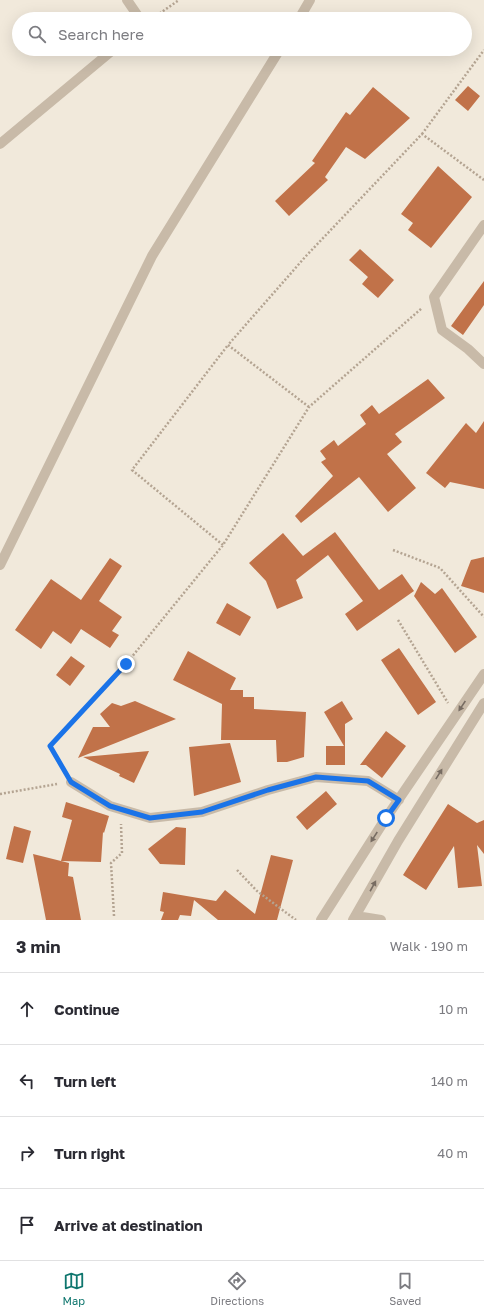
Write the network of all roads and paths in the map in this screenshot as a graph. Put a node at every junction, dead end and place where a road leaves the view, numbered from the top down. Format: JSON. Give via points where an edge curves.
{"nodes":[{"id":1,"x":127,"y":0,"type":"edge"},
{"id":2,"x":179,"y":0,"type":"edge"},
{"id":3,"x":310,"y":0,"type":"edge"},
{"id":4,"x":135,"y":12,"type":"edge"},
{"id":5,"x":161,"y":12,"type":"edge"},
{"id":6,"x":303,"y":12,"type":"edge"},
{"id":7,"x":484,"y":50,"type":"edge"},
{"id":8,"x":106,"y":56,"type":"edge"},
{"id":9,"x":276,"y":56,"type":"edge"},
{"id":10,"x":422,"y":134,"type":"junction"},
{"id":11,"x":0,"y":144,"type":"edge"},
{"id":12,"x":484,"y":180,"type":"edge"},
{"id":13,"x":484,"y":225,"type":"edge"},
{"id":14,"x":434,"y":297,"type":"junction"},
{"id":15,"x":228,"y":345,"type":"junction"},
{"id":16,"x":484,"y":364,"type":"edge"},
{"id":17,"x":309,"y":407,"type":"junction"},
{"id":18,"x":223,"y":545,"type":"junction"},
{"id":19,"x":393,"y":550,"type":"dead end"},
{"id":20,"x":0,"y":565,"type":"edge"},
{"id":21,"x":484,"y":617,"type":"edge"},
{"id":22,"x":398,"y":620,"type":"dead end"},
{"id":23,"x":484,"y":674,"type":"edge"},
{"id":24,"x":484,"y":703,"type":"edge"},
{"id":25,"x":456,"y":716,"type":"junction"},
{"id":26,"x":71,"y":782,"type":"junction"},
{"id":27,"x":0,"y":794,"type":"edge"},
{"id":28,"x":399,"y":800,"type":"junction"},
{"id":29,"x":120,"y":809,"type":"junction"},
{"id":30,"x":237,"y":870,"type":"dead end"},
{"id":31,"x":114,"y":916,"type":"dead end"},
{"id":32,"x":355,"y":918,"type":"edge"},
{"id":33,"x":296,"y":920,"type":"edge"},
{"id":34,"x":321,"y":920,"type":"edge"},
{"id":35,"x":381,"y":920,"type":"edge"}],
"edges":[{"from":1,"to":4,"type":"street"},
{"from":2,"to":5,"type":"path"},
{"from":3,"to":6,"type":"street"},
{"from":7,"to":10,"type":"path"},
{"from":8,"to":11,"type":"street"},
{"from":9,"to":20,"type":"street","via":[[152,256]]},
{"from":10,"to":12,"type":"path"},
{"from":10,"to":15,"type":"path","via":[[306,256]]},
{"from":13,"to":14,"type":"street"},
{"from":14,"to":16,"type":"street","via":[[442,330]]},
{"from":14,"to":17,"type":"path"},
{"from":15,"to":17,"type":"path"},
{"from":15,"to":18,"type":"path","via":[[132,470]]},
{"from":17,"to":18,"type":"path"},
{"from":18,"to":26,"type":"path","via":[[126,664],[50,746]]},
{"from":19,"to":21,"type":"path","via":[[440,568]]},
{"from":22,"to":25,"type":"path"},
{"from":23,"to":25,"type":"street","one_way":true},
{"from":32,"to":24,"type":"street","one_way":true,"via":[[398,841]]},
{"from":25,"to":28,"type":"street"},
{"from":26,"to":27,"type":"path"},
{"from":26,"to":29,"type":"street","via":[[110,806]]},
{"from":28,"to":29,"type":"street","via":[[368,781],[316,777],[202,812],[150,818]]},
{"from":28,"to":34,"type":"street","one_way":true},
{"from":29,"to":31,"type":"path","via":[[122,853],[111,862]]},
{"from":30,"to":33,"type":"path","via":[[257,891]]},
{"from":32,"to":35,"type":"street"}]}
